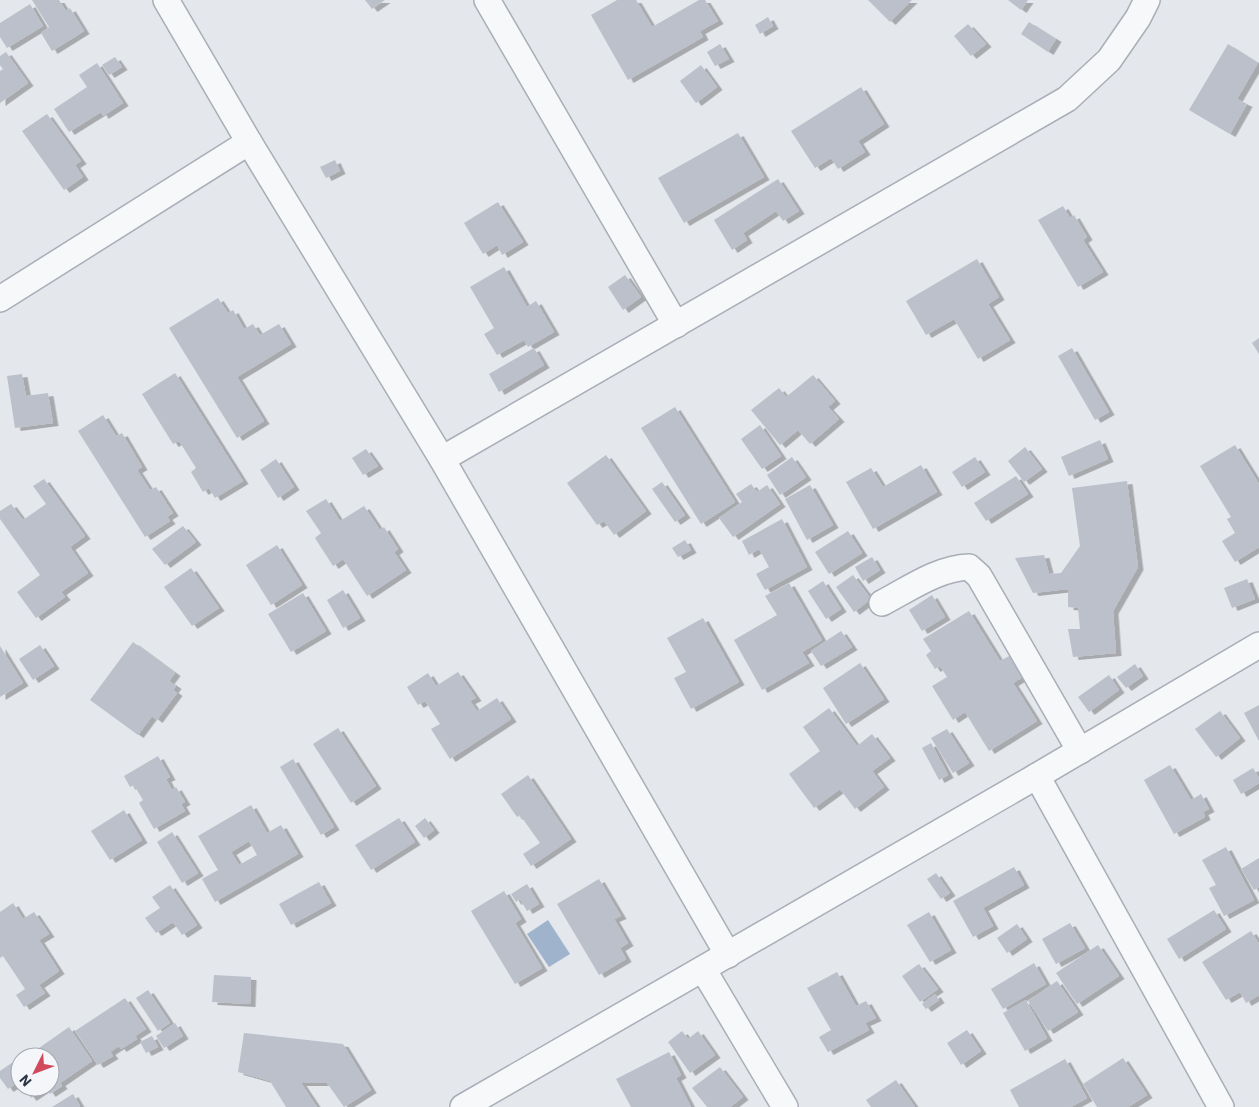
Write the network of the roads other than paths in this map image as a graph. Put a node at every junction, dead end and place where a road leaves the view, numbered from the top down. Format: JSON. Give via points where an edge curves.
{"nodes":[{"id":1,"x":166,"y":0,"type":"edge"},
{"id":2,"x":487,"y":0,"type":"edge"},
{"id":3,"x":1147,"y":0,"type":"edge"},
{"id":4,"x":249,"y":142,"type":"junction"},
{"id":5,"x":0,"y":299,"type":"edge"},
{"id":6,"x":676,"y":325,"type":"junction"},
{"id":7,"x":442,"y":459,"type":"junction"},
{"id":8,"x":882,"y":603,"type":"dead end"},
{"id":9,"x":1259,"y":645,"type":"edge"},
{"id":10,"x":1080,"y":751,"type":"junction"},
{"id":11,"x":1037,"y":776,"type":"junction"},
{"id":12,"x":728,"y":956,"type":"junction"},
{"id":13,"x":703,"y":969,"type":"junction"},
{"id":14,"x":463,"y":1107,"type":"edge"},
{"id":15,"x":785,"y":1107,"type":"edge"},
{"id":16,"x":1221,"y":1107,"type":"edge"}],
"edges":[{"from":1,"to":4,"type":"street"},
{"from":2,"to":6,"type":"street"},
{"from":3,"to":6,"type":"street","via":[[1109,60],[1067,99]]},
{"from":4,"to":5,"type":"street"},
{"from":4,"to":7,"type":"street"},
{"from":6,"to":7,"type":"street"},
{"from":7,"to":12,"type":"street"},
{"from":8,"to":10,"type":"street","via":[[954,568],[969,567],[979,576]]},
{"from":9,"to":10,"type":"street"},
{"from":10,"to":11,"type":"street"},
{"from":11,"to":12,"type":"street"},
{"from":11,"to":16,"type":"street"},
{"from":12,"to":13,"type":"street"},
{"from":13,"to":14,"type":"street"},
{"from":13,"to":15,"type":"street"}]}
